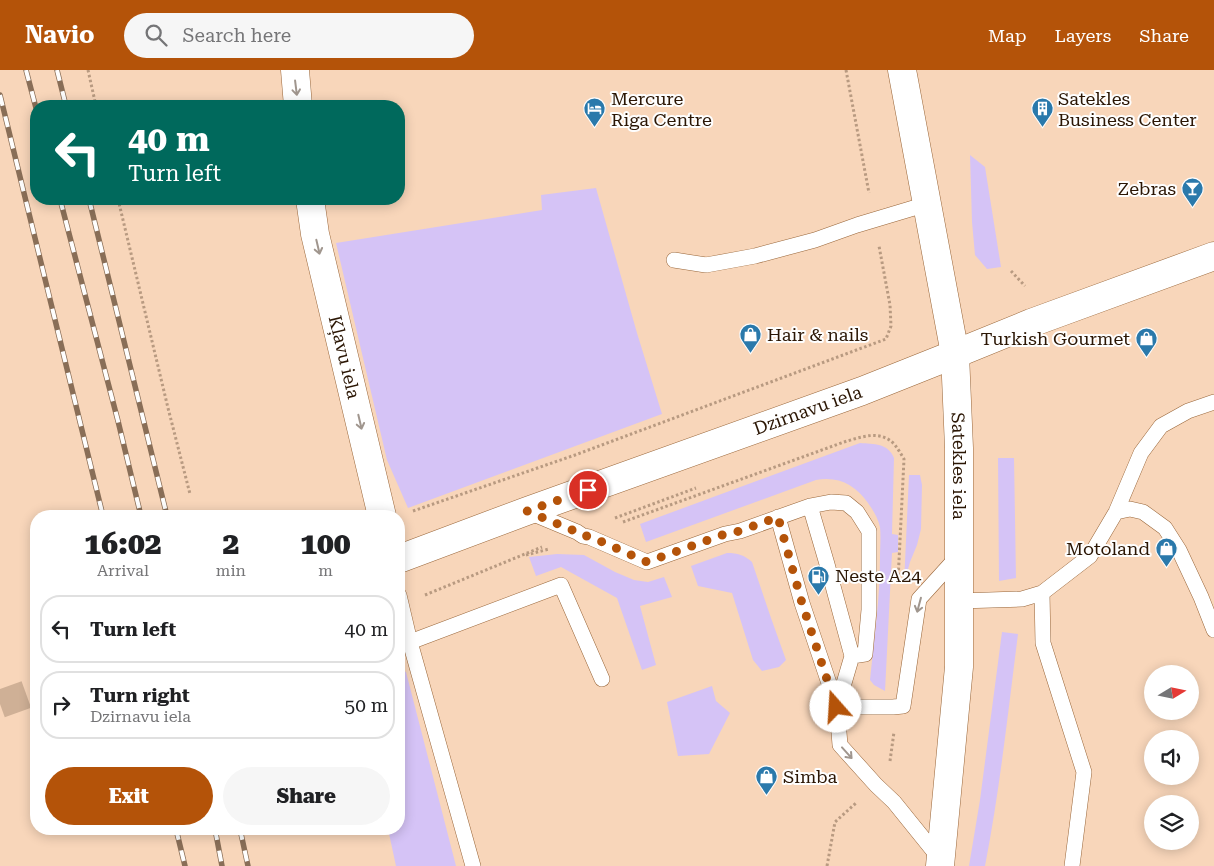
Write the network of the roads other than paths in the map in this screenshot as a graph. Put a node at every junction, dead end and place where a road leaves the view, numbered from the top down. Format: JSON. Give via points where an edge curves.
{"nodes":[{"id":1,"x":295,"y":70,"type":"edge"},
{"id":2,"x":902,"y":70,"type":"edge"},
{"id":3,"x":298,"y":100,"type":"edge"},
{"id":4,"x":927,"y":204,"type":"junction"},
{"id":5,"x":311,"y":205,"type":"edge"},
{"id":6,"x":1214,"y":256,"type":"edge"},
{"id":7,"x":674,"y":260,"type":"dead end"},
{"id":8,"x":955,"y":354,"type":"junction"},
{"id":9,"x":1214,"y":402,"type":"edge"},
{"id":10,"x":810,"y":506,"type":"junction"},
{"id":11,"x":393,"y":510,"type":"edge"},
{"id":12,"x":527,"y":511,"type":"junction"},
{"id":13,"x":1116,"y":512,"type":"junction"},
{"id":14,"x":778,"y":517,"type":"junction"},
{"id":15,"x":960,"y":554,"type":"junction"},
{"id":16,"x":405,"y":557,"type":"edge"},
{"id":17,"x":1042,"y":593,"type":"junction"},
{"id":18,"x":959,"y":601,"type":"junction"},
{"id":19,"x":405,"y":621,"type":"edge"},
{"id":20,"x":1214,"y":630,"type":"edge"},
{"id":21,"x":410,"y":642,"type":"junction"},
{"id":22,"x":852,"y":656,"type":"junction"},
{"id":23,"x":602,"y":679,"type":"dead end"},
{"id":24,"x":836,"y":707,"type":"junction"},
{"id":25,"x":940,"y":863,"type":"edge"},
{"id":26,"x":472,"y":866,"type":"edge"},
{"id":27,"x":1072,"y":866,"type":"edge"}],
"edges":[{"from":1,"to":3,"type":"main road","one_way":true},
{"from":2,"to":4,"type":"main road","name":"Satekles iela"},
{"from":4,"to":7,"type":"lane","via":[[755,256],[706,265]]},
{"from":4,"to":8,"type":"main road","name":"Satekles iela"},
{"from":5,"to":11,"type":"main road","name":"Kļavu iela","one_way":true,"via":[[316,234]]},
{"from":6,"to":8,"type":"main road","name":"Dzirnavu iela"},
{"from":8,"to":12,"type":"main road","name":"Dzirnavu iela","via":[[862,391]]},
{"from":8,"to":15,"type":"main road","name":"Satekles iela"},
{"from":9,"to":13,"type":"lane","via":[[1188,411],[1161,426],[1141,453]]},
{"from":10,"to":14,"type":"lane"},
{"from":10,"to":22,"type":"lane"},
{"from":10,"to":22,"type":"lane","via":[[846,503],[857,512],[869,531],[866,654]]},
{"from":12,"to":14,"type":"lane","via":[[647,562]]},
{"from":12,"to":16,"type":"main road","name":"Dzirnavu iela"},
{"from":13,"to":17,"type":"lane","via":[[1090,556]]},
{"from":13,"to":20,"type":"lane","via":[[1130,509],[1143,512],[1165,528],[1179,550]]},
{"from":14,"to":24,"type":"lane"},
{"from":15,"to":18,"type":"main road","name":"Satekles iela"},
{"from":15,"to":24,"type":"lane","one_way":true,"via":[[919,599],[903,706]]},
{"from":17,"to":18,"type":"lane","via":[[1022,599]]},
{"from":17,"to":27,"type":"lane","via":[[1042,643],[1084,772]]},
{"from":18,"to":25,"type":"main road","name":"Satekles iela","via":[[959,667]]},
{"from":19,"to":21,"type":"lane"},
{"from":21,"to":23,"type":"lane","via":[[561,585]]},
{"from":21,"to":26,"type":"lane"},
{"from":22,"to":24,"type":"lane"},
{"from":24,"to":25,"type":"lane","one_way":true,"via":[[840,745],[894,802]]}]}
